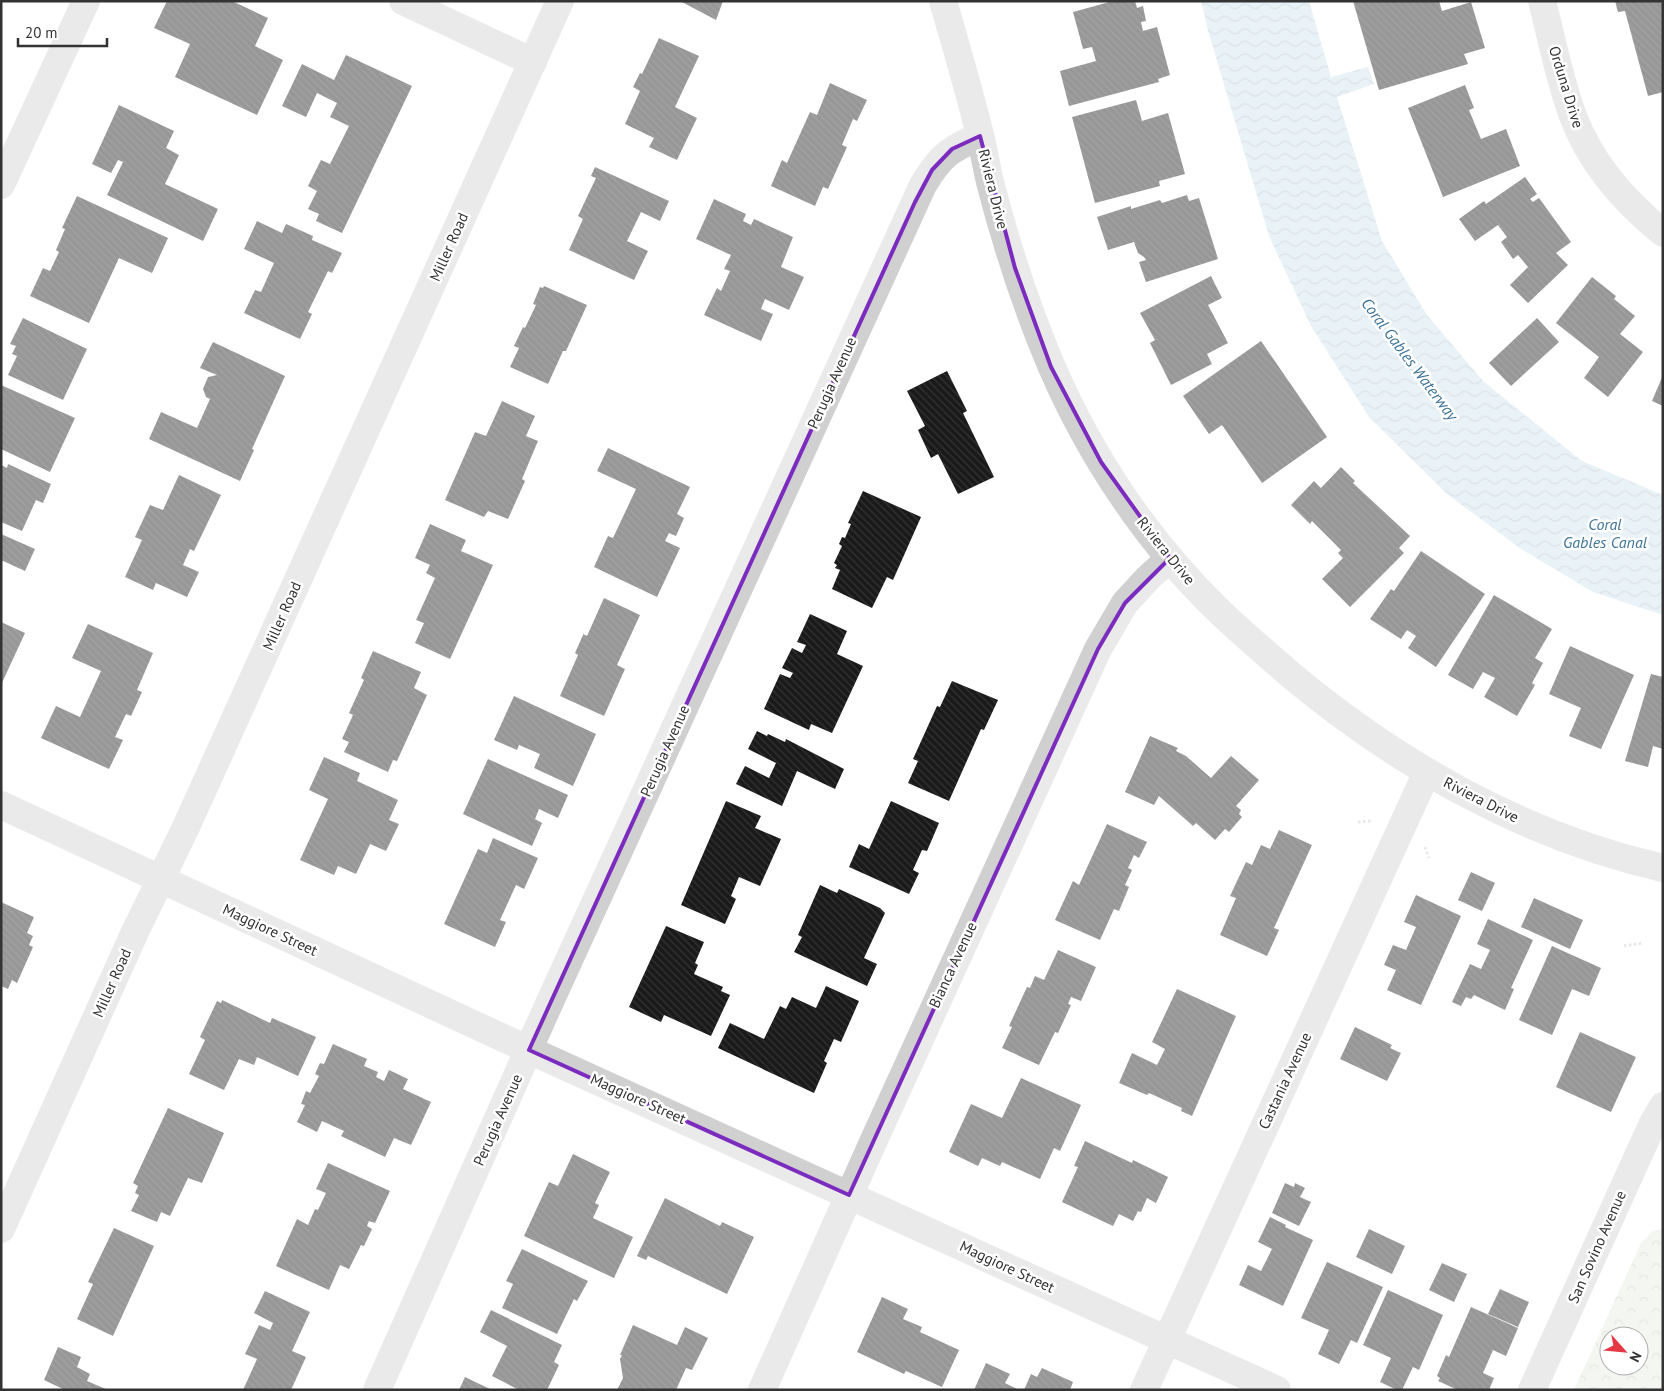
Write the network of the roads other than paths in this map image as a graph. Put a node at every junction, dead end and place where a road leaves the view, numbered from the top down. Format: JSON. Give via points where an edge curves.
{"nodes":[{"id":1,"x":86,"y":1,"type":"edge"},
{"id":2,"x":403,"y":1,"type":"edge"},
{"id":3,"x":560,"y":1,"type":"edge"},
{"id":4,"x":943,"y":1,"type":"edge"},
{"id":5,"x":1542,"y":1,"type":"edge"},
{"id":6,"x":533,"y":62,"type":"junction"},
{"id":7,"x":980,"y":136,"type":"junction"},
{"id":8,"x":1,"y":185,"type":"edge"},
{"id":9,"x":1663,"y":233,"type":"edge"},
{"id":10,"x":1170,"y":558,"type":"junction"},
{"id":11,"x":1426,"y":772,"type":"junction"},
{"id":12,"x":1,"y":805,"type":"edge"},
{"id":13,"x":1663,"y":868,"type":"edge"},
{"id":14,"x":160,"y":879,"type":"junction"},
{"id":15,"x":529,"y":1050,"type":"junction"},
{"id":16,"x":1663,"y":1106,"type":"edge"},
{"id":17,"x":849,"y":1195,"type":"junction"},
{"id":18,"x":1,"y":1229,"type":"edge"},
{"id":19,"x":1167,"y":1340,"type":"junction"},
{"id":20,"x":377,"y":1390,"type":"edge"},
{"id":21,"x":762,"y":1390,"type":"edge"},
{"id":22,"x":1144,"y":1390,"type":"edge"},
{"id":23,"x":1277,"y":1390,"type":"edge"},
{"id":24,"x":1532,"y":1390,"type":"edge"}],
"edges":[{"from":1,"to":8,"type":"street"},
{"from":2,"to":6,"type":"street"},
{"from":3,"to":6,"type":"street","name":"Miller Road"},
{"from":4,"to":7,"type":"street","name":"Riviera Drive"},
{"from":5,"to":9,"type":"street","name":"Orduna Drive","via":[[1567,98],[1582,135],[1593,156],[1626,200]]},
{"from":6,"to":14,"type":"street","name":"Miller Road"},
{"from":7,"to":10,"type":"street","name":"Riviera Drive","via":[[1015,268],[1051,367],[1101,462]]},
{"from":7,"to":15,"type":"street","name":"Perugia Avenue","via":[[952,149],[923,185]]},
{"from":10,"to":11,"type":"street","name":"Riviera Drive","via":[[1219,611],[1312,693],[1391,751]]},
{"from":10,"to":17,"type":"street","name":"Bianca Avenue","via":[[1130,596],[1102,643]]},
{"from":11,"to":13,"type":"street","name":"Riviera Drive","via":[[1499,810],[1565,839],[1628,861]]},
{"from":11,"to":19,"type":"street","name":"Castania Avenue"},
{"from":12,"to":14,"type":"street","name":"Maggiore Street"},
{"from":14,"to":15,"type":"street","name":"Maggiore Street"},
{"from":14,"to":18,"type":"street","name":"Miller Road"},
{"from":15,"to":17,"type":"street","name":"Maggiore Street"},
{"from":15,"to":20,"type":"street","name":"Perugia Avenue"},
{"from":16,"to":24,"type":"street","name":"San Sovino Avenue"},
{"from":17,"to":19,"type":"street","name":"Maggiore Street"},
{"from":17,"to":21,"type":"street","name":"Bianca Avenue"},
{"from":19,"to":22,"type":"street","name":"Castania Avenue"},
{"from":19,"to":23,"type":"street","name":"Maggiore Street"}]}
